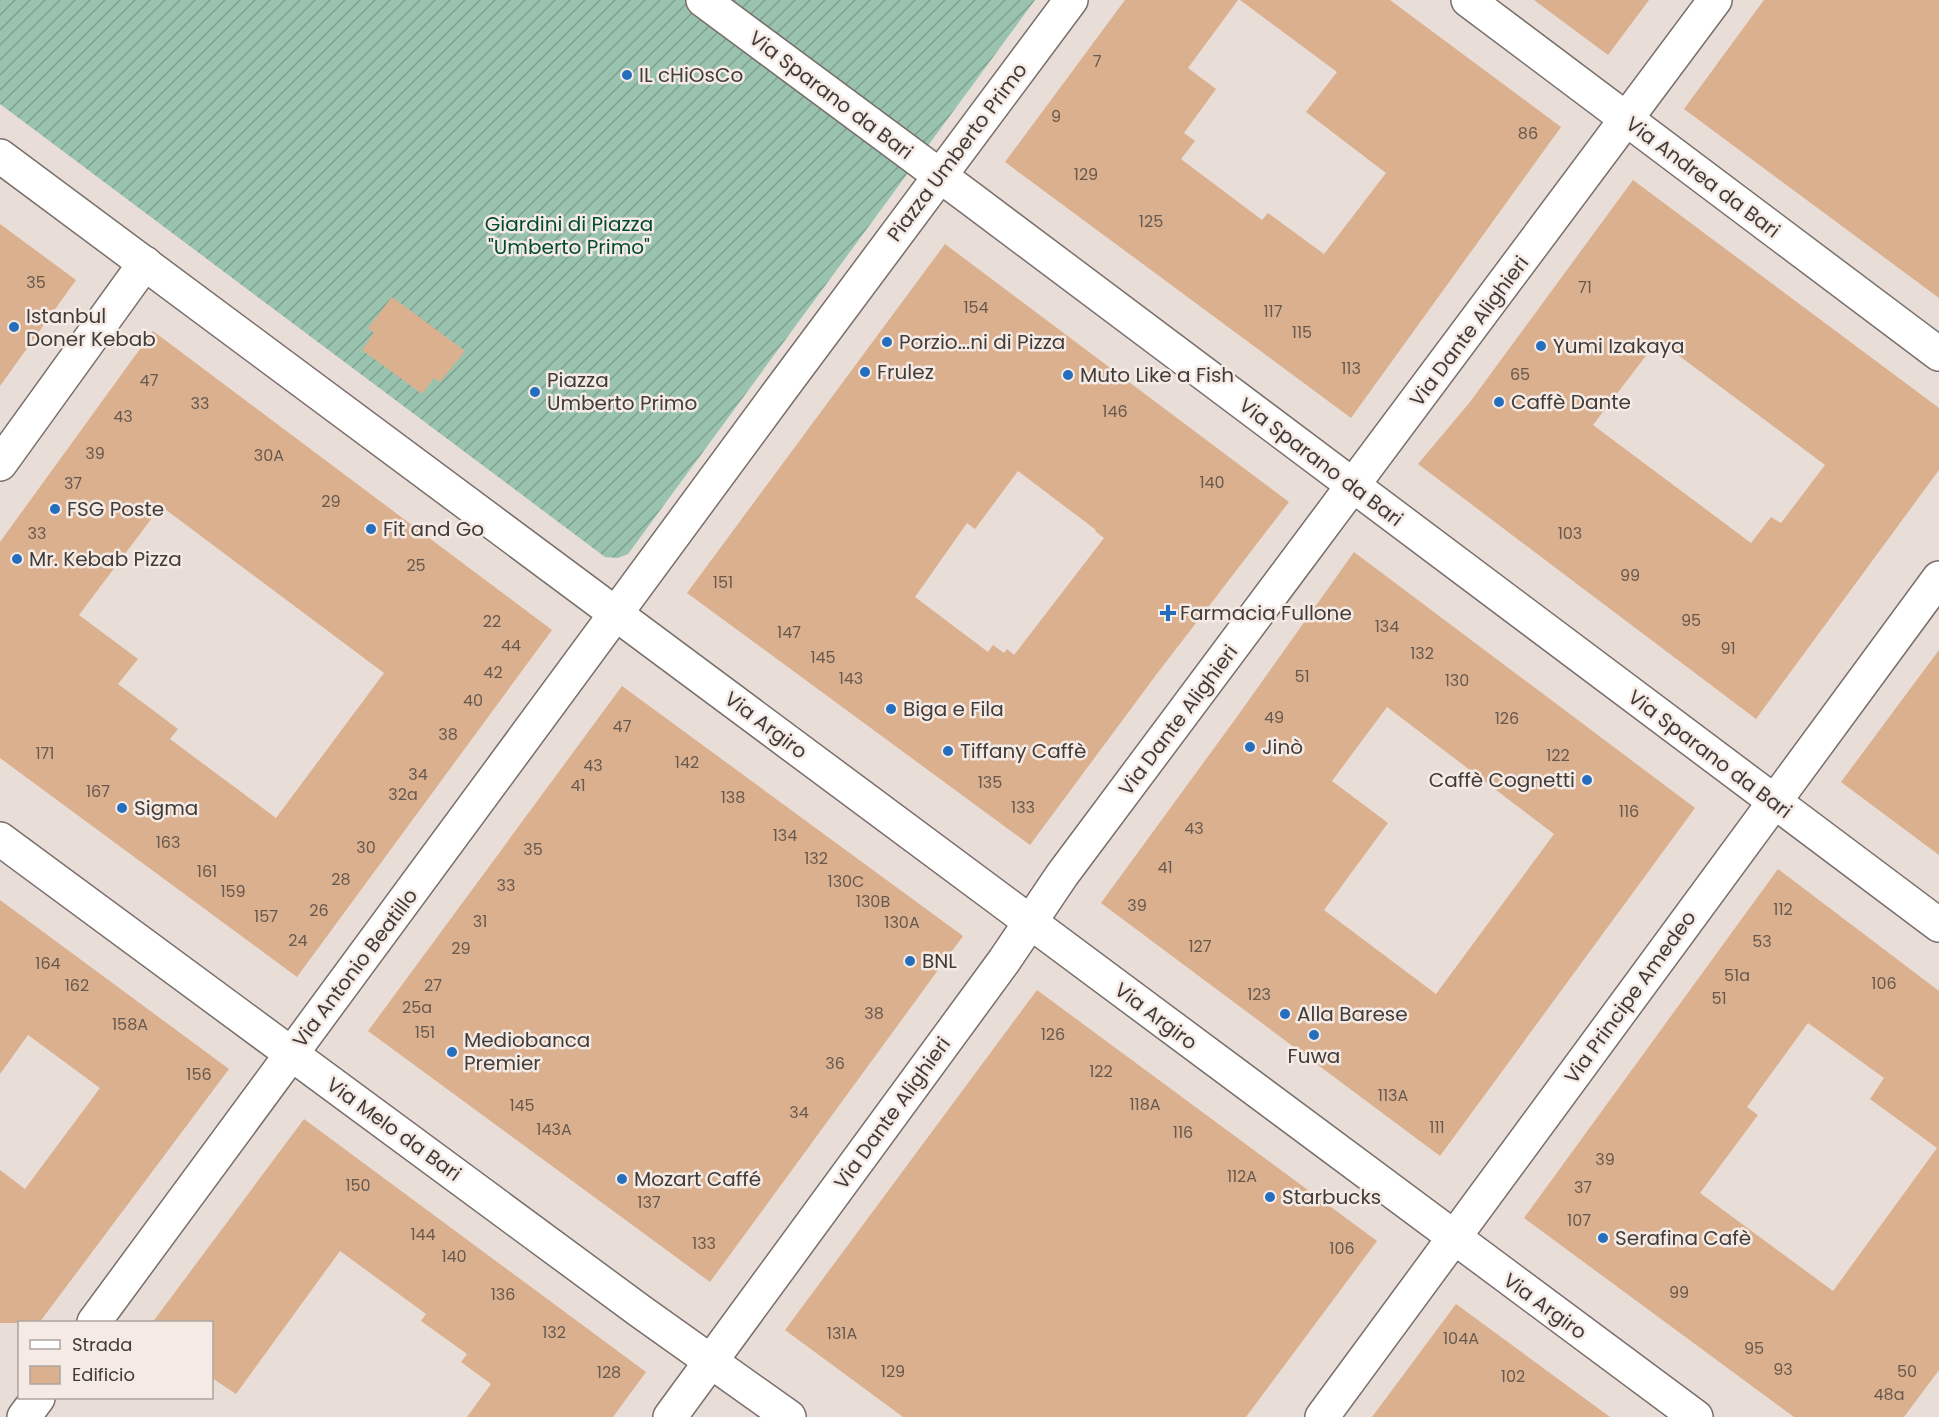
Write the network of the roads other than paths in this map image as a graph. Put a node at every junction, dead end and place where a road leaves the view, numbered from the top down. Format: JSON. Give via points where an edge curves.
{"nodes":[{"id":1,"x":703,"y":0,"type":"edge"},
{"id":2,"x":1071,"y":0,"type":"edge"},
{"id":3,"x":1468,"y":0,"type":"edge"},
{"id":4,"x":1715,"y":0,"type":"edge"},
{"id":5,"x":1627,"y":119,"type":"junction"},
{"id":6,"x":0,"y":156,"type":"edge"},
{"id":7,"x":940,"y":176,"type":"junction"},
{"id":8,"x":145,"y":263,"type":"junction"},
{"id":9,"x":1939,"y":354,"type":"edge"},
{"id":10,"x":0,"y":464,"type":"edge"},
{"id":11,"x":1353,"y":486,"type":"junction"},
{"id":12,"x":1939,"y":578,"type":"edge"},
{"id":13,"x":616,"y":614,"type":"junction"},
{"id":14,"x":1773,"y":801,"type":"junction"},
{"id":15,"x":0,"y":839,"type":"edge"},
{"id":16,"x":1029,"y":921,"type":"junction"},
{"id":17,"x":1939,"y":925,"type":"edge"},
{"id":18,"x":291,"y":1054,"type":"junction"},
{"id":19,"x":1453,"y":1238,"type":"junction"},
{"id":20,"x":95,"y":1321,"type":"edge"},
{"id":21,"x":711,"y":1361,"type":"junction"},
{"id":22,"x":37,"y":1399,"type":"edge"},
{"id":23,"x":24,"y":1417,"type":"edge"},
{"id":24,"x":670,"y":1417,"type":"edge"},
{"id":25,"x":789,"y":1417,"type":"edge"},
{"id":26,"x":1322,"y":1417,"type":"edge"},
{"id":27,"x":1696,"y":1417,"type":"edge"}],
"edges":[{"from":1,"to":7,"type":"street","name":"Via Sparano da Bari"},
{"from":2,"to":7,"type":"street","name":"Piazza Umberto Primo"},
{"from":3,"to":5,"type":"street","name":"Via Andrea da Bari"},
{"from":4,"to":5,"type":"street","name":"Via Dante Alighieri"},
{"from":5,"to":9,"type":"street","name":"Via Andrea da Bari"},
{"from":5,"to":11,"type":"street","name":"Via Dante Alighieri"},
{"from":6,"to":8,"type":"street"},
{"from":7,"to":11,"type":"street","name":"Via Sparano da Bari"},
{"from":7,"to":13,"type":"street","name":"Piazza Umberto Primo"},
{"from":8,"to":10,"type":"street"},
{"from":8,"to":13,"type":"street"},
{"from":11,"to":14,"type":"street","name":"Via Sparano da Bari"},
{"from":11,"to":16,"type":"street","name":"Via Dante Alighieri"},
{"from":12,"to":14,"type":"street","name":"Via Principe Amedeo"},
{"from":13,"to":16,"type":"street","name":"Via Argiro"},
{"from":13,"to":18,"type":"street","name":"Via Antonio Beatillo"},
{"from":14,"to":17,"type":"street","name":"Via Sparano da Bari"},
{"from":14,"to":19,"type":"street","name":"Via Principe Amedeo"},
{"from":15,"to":18,"type":"street","name":"Via Melo da Bari"},
{"from":16,"to":19,"type":"street","name":"Via Argiro"},
{"from":16,"to":21,"type":"street","name":"Via Dante Alighieri","via":[[1004,961]]},
{"from":18,"to":20,"type":"street","name":"Via Antonio Beatillo"},
{"from":18,"to":21,"type":"street","name":"Via Melo da Bari"},
{"from":19,"to":26,"type":"street","name":"Via Principe Amedeo"},
{"from":19,"to":27,"type":"street","name":"Via Argiro"},
{"from":21,"to":24,"type":"street","name":"Via Dante Alighieri"},
{"from":21,"to":25,"type":"street","name":"Via Melo da Bari"},
{"from":22,"to":23,"type":"street"}]}
